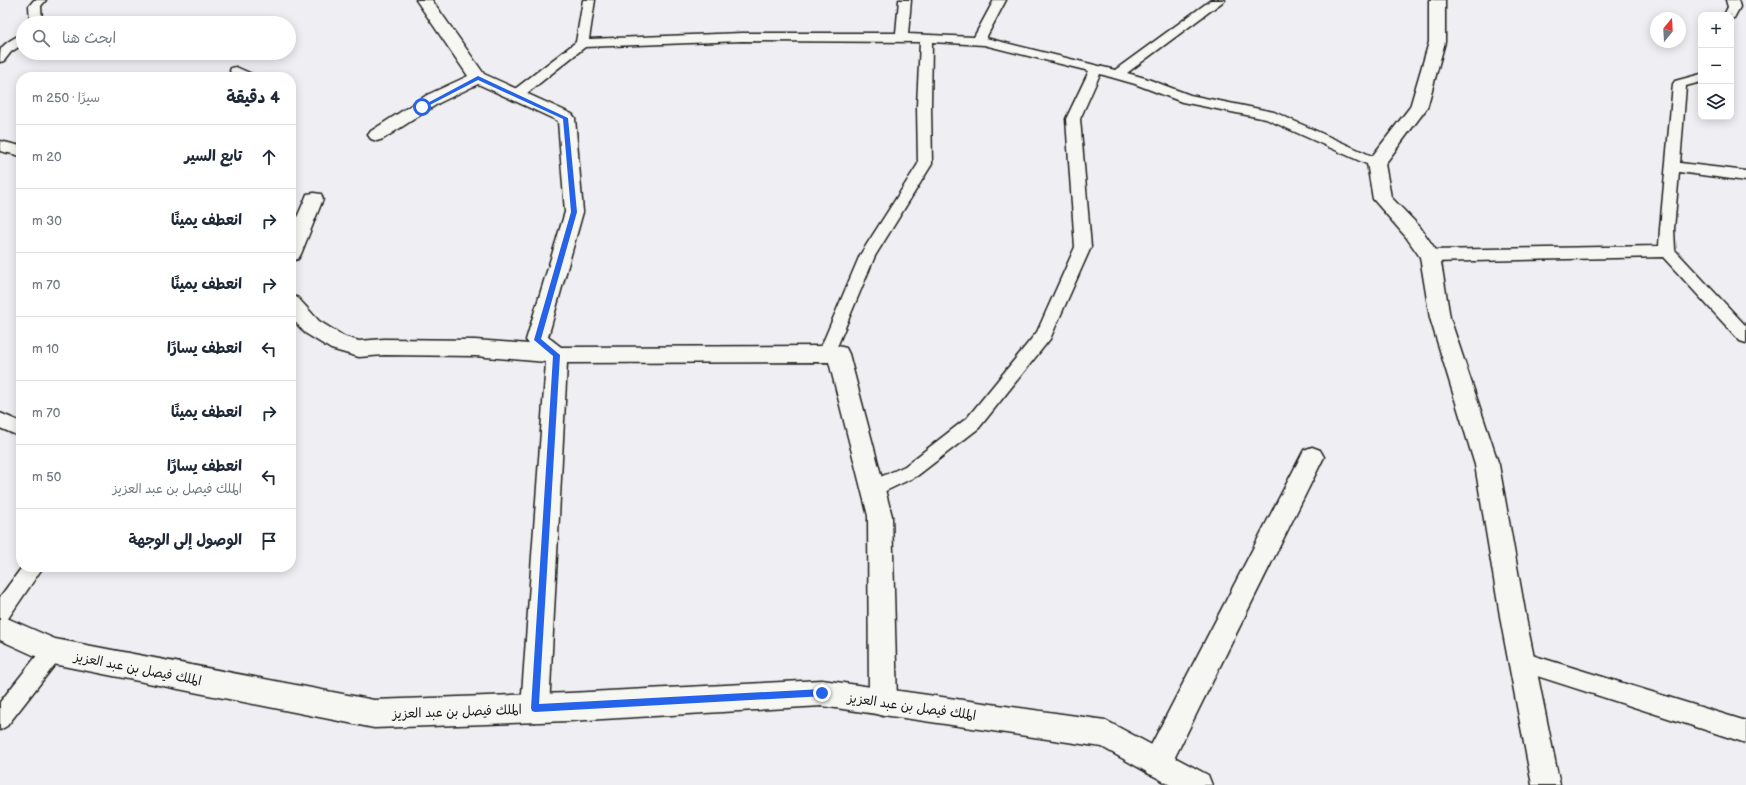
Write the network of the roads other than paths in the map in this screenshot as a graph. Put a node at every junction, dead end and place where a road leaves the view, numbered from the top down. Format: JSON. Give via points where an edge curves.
{"nodes":[{"id":1,"x":40,"y":0,"type":"edge"},
{"id":2,"x":424,"y":0,"type":"edge"},
{"id":3,"x":589,"y":0,"type":"edge"},
{"id":4,"x":905,"y":0,"type":"edge"},
{"id":5,"x":1000,"y":0,"type":"edge"},
{"id":6,"x":1219,"y":0,"type":"edge"},
{"id":7,"x":1437,"y":0,"type":"edge"},
{"id":8,"x":1732,"y":0,"type":"edge"},
{"id":9,"x":1732,"y":12,"type":"edge"},
{"id":10,"x":36,"y":16,"type":"edge"},
{"id":11,"x":902,"y":37,"type":"junction"},
{"id":12,"x":926,"y":38,"type":"junction"},
{"id":13,"x":978,"y":41,"type":"junction"},
{"id":14,"x":16,"y":43,"type":"edge"},
{"id":15,"x":582,"y":43,"type":"junction"},
{"id":16,"x":0,"y":58,"type":"edge"},
{"id":17,"x":1096,"y":68,"type":"junction"},
{"id":18,"x":1117,"y":75,"type":"junction"},
{"id":19,"x":478,"y":78,"type":"junction"},
{"id":20,"x":1698,"y":79,"type":"edge"},
{"id":21,"x":516,"y":95,"type":"junction"},
{"id":22,"x":377,"y":135,"type":"dead end"},
{"id":23,"x":0,"y":146,"type":"edge"},
{"id":24,"x":16,"y":150,"type":"edge"},
{"id":25,"x":1376,"y":163,"type":"junction"},
{"id":26,"x":1673,"y":167,"type":"junction"},
{"id":27,"x":1746,"y":176,"type":"edge"},
{"id":28,"x":314,"y":199,"type":"dead end"},
{"id":29,"x":296,"y":242,"type":"edge"},
{"id":30,"x":1667,"y":251,"type":"junction"},
{"id":31,"x":1430,"y":256,"type":"junction"},
{"id":32,"x":296,"y":309,"type":"edge"},
{"id":33,"x":1746,"y":337,"type":"edge"},
{"id":34,"x":826,"y":354,"type":"junction"},
{"id":35,"x":557,"y":355,"type":"junction"},
{"id":36,"x":0,"y":420,"type":"edge"},
{"id":37,"x":16,"y":428,"type":"edge"},
{"id":38,"x":1312,"y":457,"type":"dead end"},
{"id":39,"x":873,"y":489,"type":"junction"},
{"id":40,"x":29,"y":572,"type":"edge"},
{"id":41,"x":0,"y":613,"type":"edge"},
{"id":42,"x":0,"y":627,"type":"edge"},
{"id":43,"x":53,"y":651,"type":"junction"},
{"id":44,"x":1522,"y":662,"type":"junction"},
{"id":45,"x":883,"y":702,"type":"junction"},
{"id":46,"x":535,"y":708,"type":"junction"},
{"id":47,"x":0,"y":719,"type":"edge"},
{"id":48,"x":1746,"y":732,"type":"edge"},
{"id":49,"x":1157,"y":763,"type":"junction"},
{"id":50,"x":1198,"y":785,"type":"edge"},
{"id":51,"x":1546,"y":785,"type":"edge"}],
"edges":[{"from":1,"to":10,"type":"lane","via":[[35,6]]},
{"from":2,"to":19,"type":"street"},
{"from":3,"to":15,"type":"lane"},
{"from":4,"to":11,"type":"lane"},
{"from":5,"to":13,"type":"lane"},
{"from":6,"to":18,"type":"lane"},
{"from":7,"to":25,"type":"street","via":[[1437,42],[1418,108]]},
{"from":8,"to":9,"type":"lane","via":[[1734,7]]},
{"from":11,"to":12,"type":"lane"},
{"from":11,"to":15,"type":"lane","via":[[742,37]]},
{"from":12,"to":13,"type":"lane"},
{"from":12,"to":34,"type":"lane","via":[[925,164],[868,255],[834,330]]},
{"from":13,"to":17,"type":"lane"},
{"from":14,"to":16,"type":"lane"},
{"from":15,"to":21,"type":"lane"},
{"from":17,"to":18,"type":"lane"},
{"from":17,"to":39,"type":"lane","via":[[1073,119],[1083,247],[1044,335],[973,423],[911,471]]},
{"from":18,"to":25,"type":"lane","via":[[1187,99],[1269,115]]},
{"from":19,"to":21,"type":"street"},
{"from":19,"to":22,"type":"street","via":[[433,100]]},
{"from":20,"to":26,"type":"lane","via":[[1680,84]]},
{"from":21,"to":35,"type":"street","via":[[566,118],[574,212],[537,340]]},
{"from":23,"to":24,"type":"lane"},
{"from":25,"to":31,"type":"street","via":[[1382,199],[1413,232]]},
{"from":26,"to":27,"type":"lane"},
{"from":26,"to":30,"type":"lane"},
{"from":28,"to":29,"type":"street"},
{"from":30,"to":31,"type":"lane"},
{"from":30,"to":33,"type":"lane"},
{"from":31,"to":44,"type":"street","via":[[1440,318],[1487,465]]},
{"from":32,"to":35,"type":"street","via":[[312,327],[338,343],[359,349],[467,348]]},
{"from":34,"to":35,"type":"street"},
{"from":34,"to":39,"type":"street","via":[[838,354]]},
{"from":35,"to":46,"type":"street"},
{"from":36,"to":37,"type":"lane"},
{"from":38,"to":49,"type":"street"},
{"from":39,"to":45,"type":"street","via":[[880,516]]},
{"from":40,"to":41,"type":"lane"},
{"from":42,"to":43,"type":"street","name":"الملك فيصل بن عبد العزيز"},
{"from":43,"to":46,"type":"street","name":"الملك فيصل بن عبد العزيز","via":[[374,714]]},
{"from":43,"to":47,"type":"lane"},
{"from":44,"to":48,"type":"lane"},
{"from":44,"to":51,"type":"street"},
{"from":45,"to":46,"type":"street","name":"الملك فيصل بن عبد العزيز","via":[[822,693]]},
{"from":45,"to":49,"type":"street","name":"الملك فيصل بن عبد العزيز","via":[[1105,734]]},
{"from":49,"to":50,"type":"street","name":"الملك فيصل بن عبد العزيز"}]}
